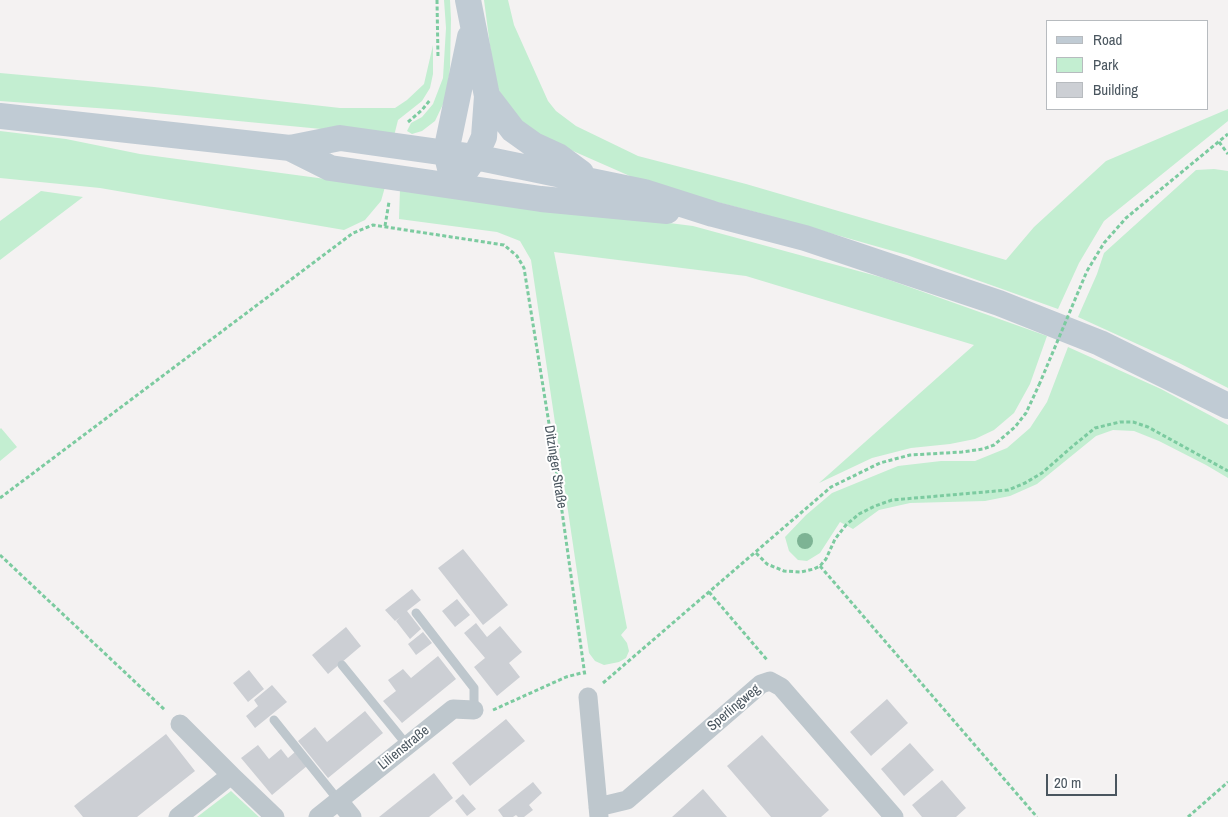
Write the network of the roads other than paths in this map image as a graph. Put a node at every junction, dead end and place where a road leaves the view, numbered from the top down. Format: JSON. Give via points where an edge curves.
{"nodes":[{"id":1,"x":470,"y":12,"type":"edge"},
{"id":2,"x":487,"y":96,"type":"junction"},
{"id":3,"x":0,"y":116,"type":"edge"},
{"id":4,"x":290,"y":148,"type":"junction"},
{"id":5,"x":446,"y":152,"type":"junction"},
{"id":6,"x":476,"y":157,"type":"junction"},
{"id":7,"x":592,"y":180,"type":"junction"},
{"id":8,"x":454,"y":186,"type":"junction"},
{"id":9,"x":713,"y":214,"type":"junction"},
{"id":10,"x":1228,"y":406,"type":"edge"},
{"id":11,"x":416,"y":614,"type":"dead end"},
{"id":12,"x":342,"y":666,"type":"dead end"},
{"id":13,"x":588,"y":697,"type":"road end"},
{"id":14,"x":474,"y":710,"type":"joint"},
{"id":15,"x":274,"y":720,"type":"dead end"},
{"id":16,"x":180,"y":724,"type":"road end"},
{"id":17,"x":407,"y":745,"type":"junction"},
{"id":18,"x":231,"y":775,"type":"junction"},
{"id":19,"x":339,"y":801,"type":"junction"},
{"id":20,"x":599,"y":812,"type":"edge"},
{"id":21,"x":178,"y":817,"type":"edge"},
{"id":22,"x":275,"y":817,"type":"edge"},
{"id":23,"x":318,"y":817,"type":"edge"},
{"id":24,"x":352,"y":817,"type":"edge"},
{"id":25,"x":894,"y":817,"type":"edge"}],
"edges":[{"from":1,"to":2,"type":"main road"},
{"from":1,"to":5,"type":"main road"},
{"from":2,"to":6,"type":"main road","via":[[484,137]]},
{"from":2,"to":7,"type":"main road","via":[[513,130]]},
{"from":3,"to":4,"type":"main road"},
{"from":4,"to":5,"type":"main road","via":[[340,138]]},
{"from":4,"to":8,"type":"main road","via":[[330,168]]},
{"from":5,"to":6,"type":"main road"},
{"from":5,"to":8,"type":"main road"},
{"from":6,"to":7,"type":"main road"},
{"from":6,"to":8,"type":"main road"},
{"from":7,"to":9,"type":"main road","via":[[644,192]]},
{"from":8,"to":9,"type":"main road","via":[[541,199]]},
{"from":9,"to":10,"type":"main road","via":[[805,238],[999,303],[1100,343]]},
{"from":11,"to":14,"type":"lane","via":[[474,688]]},
{"from":12,"to":17,"type":"lane"},
{"from":13,"to":20,"type":"street"},
{"from":14,"to":17,"type":"street","name":"Lilienstraße","via":[[453,709]]},
{"from":15,"to":19,"type":"lane"},
{"from":16,"to":18,"type":"street"},
{"from":17,"to":19,"type":"street","name":"Lilienstraße"},
{"from":18,"to":21,"type":"street"},
{"from":18,"to":22,"type":"street"},
{"from":19,"to":23,"type":"street","name":"Lilienstraße"},
{"from":19,"to":24,"type":"street"},
{"from":20,"to":25,"type":"street","name":"Sperlingweg","via":[[628,800],[761,684],[770,682],[781,687]]}]}
